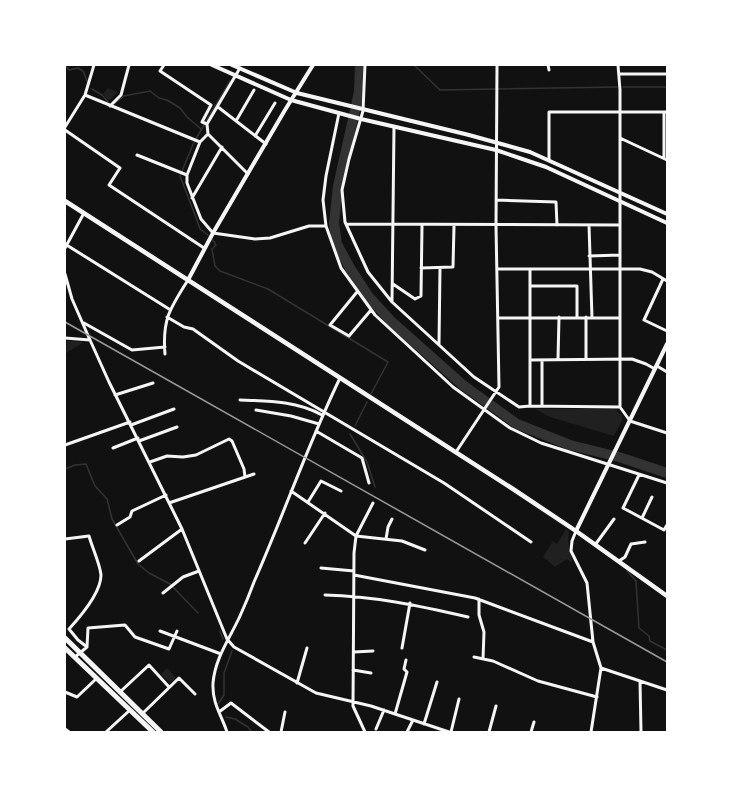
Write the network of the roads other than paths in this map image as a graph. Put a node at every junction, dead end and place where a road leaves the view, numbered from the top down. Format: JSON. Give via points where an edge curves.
{"nodes":[{"id":1,"x":94,"y":65,"type":"edge"},
{"id":2,"x":129,"y":65,"type":"edge"},
{"id":3,"x":164,"y":65,"type":"edge"},
{"id":4,"x":212,"y":65,"type":"edge"},
{"id":5,"x":232,"y":65,"type":"edge"},
{"id":6,"x":314,"y":65,"type":"edge"},
{"id":7,"x":365,"y":65,"type":"edge"},
{"id":8,"x":497,"y":65,"type":"edge"},
{"id":9,"x":548,"y":65,"type":"edge"},
{"id":10,"x":618,"y":65,"type":"edge"},
{"id":11,"x":240,"y":68,"type":"junction"},
{"id":12,"x":549,"y":70,"type":"dead end"},
{"id":13,"x":619,"y":74,"type":"junction"},
{"id":14,"x":667,"y":74,"type":"edge"},
{"id":15,"x":236,"y":76,"type":"junction"},
{"id":16,"x":254,"y":90,"type":"dead end"},
{"id":17,"x":296,"y":93,"type":"junction"},
{"id":18,"x":85,"y":95,"type":"junction"},
{"id":19,"x":291,"y":100,"type":"junction"},
{"id":20,"x":275,"y":103,"type":"dead end"},
{"id":21,"x":110,"y":106,"type":"junction"},
{"id":22,"x":218,"y":107,"type":"junction"},
{"id":23,"x":362,"y":110,"type":"junction"},
{"id":24,"x":620,"y":112,"type":"junction"},
{"id":25,"x":666,"y":112,"type":"edge"},
{"id":26,"x":340,"y":113,"type":"junction"},
{"id":27,"x":360,"y":118,"type":"junction"},
{"id":28,"x":236,"y":121,"type":"junction"},
{"id":29,"x":205,"y":123,"type":"junction"},
{"id":30,"x":394,"y":127,"type":"junction"},
{"id":31,"x":65,"y":128,"type":"edge"},
{"id":32,"x":208,"y":134,"type":"junction"},
{"id":33,"x":256,"y":136,"type":"junction"},
{"id":34,"x":620,"y":138,"type":"junction"},
{"id":35,"x":197,"y":140,"type":"junction"},
{"id":36,"x":497,"y":143,"type":"junction"},
{"id":37,"x":266,"y":144,"type":"junction"},
{"id":38,"x":222,"y":147,"type":"junction"},
{"id":39,"x":496,"y":150,"type":"junction"},
{"id":40,"x":137,"y":154,"type":"dead end"},
{"id":41,"x":549,"y":159,"type":"junction"},
{"id":42,"x":666,"y":159,"type":"edge"},
{"id":43,"x":248,"y":174,"type":"junction"},
{"id":44,"x":187,"y":175,"type":"junction"},
{"id":45,"x":620,"y":192,"type":"junction"},
{"id":46,"x":192,"y":198,"type":"junction"},
{"id":47,"x":496,"y":200,"type":"junction"},
{"id":48,"x":65,"y":201,"type":"edge"},
{"id":49,"x":620,"y":201,"type":"junction"},
{"id":50,"x":84,"y":213,"type":"junction"},
{"id":51,"x":667,"y":214,"type":"edge"},
{"id":52,"x":667,"y":223,"type":"edge"},
{"id":53,"x":346,"y":224,"type":"junction"},
{"id":54,"x":620,"y":224,"type":"junction"},
{"id":55,"x":557,"y":225,"type":"junction"},
{"id":56,"x":589,"y":225,"type":"junction"},
{"id":57,"x":326,"y":226,"type":"junction"},
{"id":58,"x":393,"y":226,"type":"junction"},
{"id":59,"x":422,"y":226,"type":"junction"},
{"id":60,"x":454,"y":226,"type":"junction"},
{"id":61,"x":496,"y":226,"type":"junction"},
{"id":62,"x":213,"y":233,"type":"junction"},
{"id":63,"x":65,"y":245,"type":"edge"},
{"id":64,"x":204,"y":248,"type":"junction"},
{"id":65,"x":620,"y":255,"type":"junction"},
{"id":66,"x":589,"y":256,"type":"junction"},
{"id":67,"x":421,"y":268,"type":"junction"},
{"id":68,"x":440,"y":268,"type":"junction"},
{"id":69,"x":619,"y":268,"type":"junction"},
{"id":70,"x":497,"y":269,"type":"junction"},
{"id":71,"x":530,"y":269,"type":"junction"},
{"id":72,"x":589,"y":269,"type":"junction"},
{"id":73,"x":65,"y":274,"type":"edge"},
{"id":74,"x":663,"y":279,"type":"junction"},
{"id":75,"x":188,"y":280,"type":"junction"},
{"id":76,"x":667,"y":281,"type":"edge"},
{"id":77,"x":393,"y":284,"type":"junction"},
{"id":78,"x":530,"y":286,"type":"junction"},
{"id":79,"x":357,"y":292,"type":"junction"},
{"id":80,"x":392,"y":302,"type":"junction"},
{"id":81,"x":169,"y":309,"type":"junction"},
{"id":82,"x":371,"y":310,"type":"junction"},
{"id":83,"x":167,"y":317,"type":"junction"},
{"id":84,"x":530,"y":317,"type":"junction"},
{"id":85,"x":559,"y":317,"type":"junction"},
{"id":86,"x":586,"y":317,"type":"junction"},
{"id":87,"x":498,"y":318,"type":"junction"},
{"id":88,"x":577,"y":318,"type":"junction"},
{"id":89,"x":592,"y":318,"type":"junction"},
{"id":90,"x":620,"y":318,"type":"junction"},
{"id":91,"x":84,"y":323,"type":"junction"},
{"id":92,"x":667,"y":331,"type":"edge"},
{"id":93,"x":65,"y":338,"type":"edge"},
{"id":94,"x":90,"y":340,"type":"junction"},
{"id":95,"x":439,"y":344,"type":"junction"},
{"id":96,"x":667,"y":344,"type":"edge"},
{"id":97,"x":165,"y":347,"type":"junction"},
{"id":98,"x":165,"y":354,"type":"dead end"},
{"id":99,"x":586,"y":359,"type":"junction"},
{"id":100,"x":619,"y":359,"type":"junction"},
{"id":101,"x":530,"y":360,"type":"junction"},
{"id":102,"x":542,"y":360,"type":"junction"},
{"id":103,"x":558,"y":360,"type":"junction"},
{"id":104,"x":656,"y":368,"type":"junction"},
{"id":105,"x":667,"y":372,"type":"edge"},
{"id":106,"x":340,"y":378,"type":"junction"},
{"id":107,"x":153,"y":383,"type":"dead end"},
{"id":108,"x":115,"y":395,"type":"junction"},
{"id":109,"x":496,"y":395,"type":"junction"},
{"id":110,"x":240,"y":400,"type":"dead end"},
{"id":111,"x":530,"y":406,"type":"junction"},
{"id":112,"x":542,"y":406,"type":"junction"},
{"id":113,"x":620,"y":407,"type":"junction"},
{"id":114,"x":174,"y":409,"type":"dead end"},
{"id":115,"x":256,"y":410,"type":"dead end"},
{"id":116,"x":486,"y":410,"type":"junction"},
{"id":117,"x":322,"y":414,"type":"junction"},
{"id":118,"x":630,"y":421,"type":"junction"},
{"id":119,"x":130,"y":423,"type":"junction"},
{"id":120,"x":318,"y":424,"type":"junction"},
{"id":121,"x":177,"y":427,"type":"dead end"},
{"id":122,"x":316,"y":431,"type":"junction"},
{"id":123,"x":667,"y":432,"type":"edge"},
{"id":124,"x":138,"y":439,"type":"junction"},
{"id":125,"x":65,"y":445,"type":"edge"},
{"id":126,"x":113,"y":448,"type":"dead end"},
{"id":127,"x":456,"y":452,"type":"junction"},
{"id":128,"x":150,"y":462,"type":"junction"},
{"id":129,"x":609,"y":464,"type":"junction"},
{"id":130,"x":254,"y":474,"type":"dead end"},
{"id":131,"x":640,"y":475,"type":"junction"},
{"id":132,"x":245,"y":477,"type":"junction"},
{"id":133,"x":667,"y":483,"type":"edge"},
{"id":134,"x":369,"y":484,"type":"dead end"},
{"id":135,"x":291,"y":491,"type":"junction"},
{"id":136,"x":341,"y":491,"type":"dead end"},
{"id":137,"x":166,"y":496,"type":"junction"},
{"id":138,"x":652,"y":497,"type":"dead end"},
{"id":139,"x":308,"y":502,"type":"junction"},
{"id":140,"x":169,"y":503,"type":"junction"},
{"id":141,"x":373,"y":503,"type":"dead end"},
{"id":142,"x":325,"y":514,"type":"junction"},
{"id":143,"x":642,"y":518,"type":"junction"},
{"id":144,"x":392,"y":519,"type":"dead end"},
{"id":145,"x":614,"y":519,"type":"dead end"},
{"id":146,"x":667,"y":524,"type":"edge"},
{"id":147,"x":117,"y":525,"type":"dead end"},
{"id":148,"x":182,"y":529,"type":"junction"},
{"id":149,"x":576,"y":531,"type":"junction"},
{"id":150,"x":356,"y":536,"type":"junction"},
{"id":151,"x":65,"y":539,"type":"edge"},
{"id":152,"x":386,"y":539,"type":"junction"},
{"id":153,"x":532,"y":542,"type":"dead end"},
{"id":154,"x":645,"y":542,"type":"dead end"},
{"id":155,"x":305,"y":543,"type":"dead end"},
{"id":156,"x":595,"y":545,"type":"junction"},
{"id":157,"x":425,"y":550,"type":"dead end"},
{"id":158,"x":138,"y":561,"type":"dead end"},
{"id":159,"x":619,"y":561,"type":"junction"},
{"id":160,"x":321,"y":568,"type":"dead end"},
{"id":161,"x":199,"y":571,"type":"junction"},
{"id":162,"x":354,"y":573,"type":"junction"},
{"id":163,"x":163,"y":593,"type":"dead end"},
{"id":164,"x":325,"y":595,"type":"dead end"},
{"id":165,"x":354,"y":596,"type":"junction"},
{"id":166,"x":667,"y":596,"type":"edge"},
{"id":167,"x":479,"y":599,"type":"junction"},
{"id":168,"x":410,"y":603,"type":"junction"},
{"id":169,"x":468,"y":617,"type":"dead end"},
{"id":170,"x":176,"y":630,"type":"dead end"},
{"id":171,"x":160,"y":631,"type":"dead end"},
{"id":172,"x":174,"y":636,"type":"junction"},
{"id":173,"x":65,"y":638,"type":"edge"},
{"id":174,"x":227,"y":639,"type":"junction"},
{"id":175,"x":593,"y":642,"type":"junction"},
{"id":176,"x":87,"y":647,"type":"junction"},
{"id":177,"x":65,"y":648,"type":"edge"},
{"id":178,"x":307,"y":648,"type":"dead end"},
{"id":179,"x":402,"y":648,"type":"dead end"},
{"id":180,"x":373,"y":651,"type":"dead end"},
{"id":181,"x":354,"y":652,"type":"junction"},
{"id":182,"x":80,"y":653,"type":"junction"},
{"id":183,"x":222,"y":654,"type":"junction"},
{"id":184,"x":75,"y":657,"type":"junction"},
{"id":185,"x":474,"y":657,"type":"dead end"},
{"id":186,"x":483,"y":659,"type":"junction"},
{"id":187,"x":406,"y":660,"type":"dead end"},
{"id":188,"x":601,"y":668,"type":"junction"},
{"id":189,"x":353,"y":670,"type":"junction"},
{"id":190,"x":372,"y":673,"type":"dead end"},
{"id":191,"x":101,"y":674,"type":"junction"},
{"id":192,"x":97,"y":678,"type":"junction"},
{"id":193,"x":640,"y":681,"type":"junction"},
{"id":194,"x":297,"y":682,"type":"junction"},
{"id":195,"x":437,"y":682,"type":"dead end"},
{"id":196,"x":169,"y":687,"type":"junction"},
{"id":197,"x":667,"y":690,"type":"edge"},
{"id":198,"x":65,"y":692,"type":"edge"},
{"id":199,"x":120,"y":692,"type":"junction"},
{"id":200,"x":195,"y":694,"type":"dead end"},
{"id":201,"x":597,"y":697,"type":"junction"},
{"id":202,"x":459,"y":699,"type":"dead end"},
{"id":203,"x":353,"y":701,"type":"junction"},
{"id":204,"x":496,"y":706,"type":"dead end"},
{"id":205,"x":130,"y":710,"type":"junction"},
{"id":206,"x":384,"y":710,"type":"junction"},
{"id":207,"x":219,"y":712,"type":"junction"},
{"id":208,"x":285,"y":712,"type":"dead end"},
{"id":209,"x":142,"y":714,"type":"junction"},
{"id":210,"x":395,"y":714,"type":"junction"},
{"id":211,"x":413,"y":720,"type":"junction"},
{"id":212,"x":534,"y":722,"type":"dead end"},
{"id":213,"x":424,"y":724,"type":"junction"},
{"id":214,"x":434,"y":727,"type":"junction"},
{"id":215,"x":65,"y":729,"type":"edge"},
{"id":216,"x":376,"y":729,"type":"dead end"},
{"id":217,"x":69,"y":732,"type":"edge"},
{"id":218,"x":106,"y":732,"type":"edge"},
{"id":219,"x":153,"y":732,"type":"edge"},
{"id":220,"x":161,"y":732,"type":"edge"},
{"id":221,"x":227,"y":732,"type":"edge"},
{"id":222,"x":269,"y":732,"type":"edge"},
{"id":223,"x":281,"y":732,"type":"edge"},
{"id":224,"x":365,"y":732,"type":"edge"},
{"id":225,"x":407,"y":732,"type":"edge"},
{"id":226,"x":432,"y":732,"type":"edge"},
{"id":227,"x":450,"y":732,"type":"edge"},
{"id":228,"x":489,"y":732,"type":"edge"},
{"id":229,"x":531,"y":732,"type":"edge"},
{"id":230,"x":590,"y":732,"type":"edge"},
{"id":231,"x":642,"y":732,"type":"edge"}],
"edges":[{"from":1,"to":18,"type":"street"},
{"from":2,"to":21,"type":"street","via":[[121,95]]},
{"from":3,"to":29,"type":"street","via":[[160,71],[211,105],[202,122]]},
{"from":4,"to":15,"type":"street"},
{"from":5,"to":11,"type":"street"},
{"from":6,"to":17,"type":"street"},
{"from":7,"to":23,"type":"street"},
{"from":8,"to":36,"type":"street"},
{"from":9,"to":12,"type":"street"},
{"from":10,"to":13,"type":"street"},
{"from":11,"to":15,"type":"street"},
{"from":11,"to":17,"type":"street"},
{"from":13,"to":14,"type":"street"},
{"from":13,"to":24,"type":"street"},
{"from":15,"to":19,"type":"street"},
{"from":15,"to":22,"type":"street"},
{"from":16,"to":28,"type":"street"},
{"from":17,"to":19,"type":"street"},
{"from":17,"to":23,"type":"street"},
{"from":18,"to":21,"type":"street"},
{"from":18,"to":31,"type":"street"},
{"from":19,"to":26,"type":"street"},
{"from":19,"to":37,"type":"street"},
{"from":20,"to":33,"type":"street"},
{"from":21,"to":35,"type":"street"},
{"from":22,"to":28,"type":"street"},
{"from":22,"to":29,"type":"street"},
{"from":23,"to":27,"type":"street"},
{"from":23,"to":36,"type":"street"},
{"from":24,"to":25,"type":"street"},
{"from":24,"to":34,"type":"street"},
{"from":24,"to":41,"type":"street","via":[[549,112]]},
{"from":25,"to":42,"type":"street"},
{"from":26,"to":27,"type":"street"},
{"from":26,"to":57,"type":"street","via":[[323,200]]},
{"from":27,"to":30,"type":"street"},
{"from":27,"to":53,"type":"street","via":[[342,190]]},
{"from":28,"to":33,"type":"street"},
{"from":29,"to":32,"type":"street"},
{"from":30,"to":39,"type":"street"},
{"from":30,"to":58,"type":"street"},
{"from":31,"to":64,"type":"street","via":[[120,168],[109,185]]},
{"from":32,"to":35,"type":"street"},
{"from":32,"to":38,"type":"street"},
{"from":33,"to":37,"type":"street"},
{"from":34,"to":42,"type":"street"},
{"from":34,"to":45,"type":"street"},
{"from":35,"to":44,"type":"street"},
{"from":36,"to":39,"type":"street"},
{"from":36,"to":41,"type":"street"},
{"from":37,"to":43,"type":"street"},
{"from":38,"to":43,"type":"street"},
{"from":38,"to":46,"type":"street"},
{"from":39,"to":47,"type":"street"},
{"from":39,"to":49,"type":"street","via":[[546,166]]},
{"from":40,"to":44,"type":"street"},
{"from":41,"to":45,"type":"street"},
{"from":43,"to":62,"type":"street"},
{"from":44,"to":46,"type":"street"},
{"from":45,"to":49,"type":"street"},
{"from":45,"to":51,"type":"street"},
{"from":46,"to":62,"type":"street","via":[[201,219]]},
{"from":47,"to":55,"type":"street","via":[[556,202]]},
{"from":47,"to":61,"type":"street"},
{"from":48,"to":50,"type":"main road"},
{"from":49,"to":52,"type":"street"},
{"from":49,"to":54,"type":"street"},
{"from":50,"to":63,"type":"street"},
{"from":50,"to":75,"type":"main road"},
{"from":53,"to":58,"type":"street"},
{"from":53,"to":80,"type":"street","via":[[368,272]]},
{"from":54,"to":56,"type":"street"},
{"from":54,"to":65,"type":"street"},
{"from":55,"to":56,"type":"street"},
{"from":55,"to":61,"type":"street"},
{"from":56,"to":66,"type":"street"},
{"from":57,"to":62,"type":"street","via":[[309,226],[270,238],[255,239]]},
{"from":57,"to":79,"type":"street","via":[[341,268]]},
{"from":58,"to":59,"type":"street"},
{"from":58,"to":77,"type":"street"},
{"from":59,"to":60,"type":"street"},
{"from":59,"to":67,"type":"street"},
{"from":60,"to":61,"type":"street"},
{"from":60,"to":68,"type":"street","via":[[453,268]]},
{"from":61,"to":70,"type":"street"},
{"from":62,"to":64,"type":"street"},
{"from":63,"to":81,"type":"street"},
{"from":64,"to":75,"type":"street"},
{"from":65,"to":66,"type":"street"},
{"from":65,"to":69,"type":"street"},
{"from":66,"to":72,"type":"street"},
{"from":67,"to":68,"type":"street"},
{"from":67,"to":77,"type":"street","via":[[421,296],[415,299]]},
{"from":68,"to":95,"type":"street"},
{"from":69,"to":72,"type":"street"},
{"from":69,"to":74,"type":"street","via":[[640,269],[652,272]]},
{"from":69,"to":90,"type":"street"},
{"from":70,"to":71,"type":"street"},
{"from":70,"to":87,"type":"street"},
{"from":71,"to":72,"type":"street"},
{"from":71,"to":78,"type":"street"},
{"from":72,"to":89,"type":"street"},
{"from":73,"to":91,"type":"street","via":[[72,299]]},
{"from":74,"to":76,"type":"street"},
{"from":74,"to":92,"type":"street","via":[[644,320]]},
{"from":75,"to":81,"type":"street"},
{"from":75,"to":106,"type":"main road"},
{"from":77,"to":80,"type":"street"},
{"from":78,"to":84,"type":"street"},
{"from":78,"to":88,"type":"street","via":[[577,286]]},
{"from":79,"to":82,"type":"street"},
{"from":79,"to":82,"type":"street","via":[[330,325],[349,336]]},
{"from":80,"to":95,"type":"street"},
{"from":81,"to":83,"type":"street"},
{"from":82,"to":116,"type":"street","via":[[453,387]]},
{"from":83,"to":97,"type":"street"},
{"from":83,"to":117,"type":"street","via":[[193,329]]},
{"from":84,"to":85,"type":"street"},
{"from":84,"to":87,"type":"street"},
{"from":84,"to":101,"type":"street"},
{"from":85,"to":88,"type":"street"},
{"from":85,"to":103,"type":"street"},
{"from":86,"to":88,"type":"street"},
{"from":86,"to":89,"type":"street"},
{"from":86,"to":99,"type":"street"},
{"from":87,"to":109,"type":"street","via":[[499,387]]},
{"from":89,"to":90,"type":"street"},
{"from":90,"to":100,"type":"street"},
{"from":91,"to":94,"type":"street"},
{"from":91,"to":97,"type":"street","via":[[132,350]]},
{"from":93,"to":94,"type":"street"},
{"from":94,"to":108,"type":"street"},
{"from":95,"to":109,"type":"street"},
{"from":96,"to":104,"type":"street"},
{"from":97,"to":98,"type":"street"},
{"from":99,"to":100,"type":"street"},
{"from":99,"to":103,"type":"street"},
{"from":100,"to":104,"type":"street","via":[[637,360]]},
{"from":100,"to":113,"type":"street"},
{"from":101,"to":102,"type":"street"},
{"from":101,"to":111,"type":"street"},
{"from":102,"to":103,"type":"street"},
{"from":102,"to":112,"type":"street"},
{"from":104,"to":105,"type":"street"},
{"from":104,"to":118,"type":"street"},
{"from":106,"to":117,"type":"street"},
{"from":106,"to":127,"type":"main road"},
{"from":107,"to":108,"type":"street"},
{"from":108,"to":119,"type":"street"},
{"from":109,"to":111,"type":"street","via":[[519,407]]},
{"from":109,"to":116,"type":"street"},
{"from":110,"to":117,"type":"street","via":[[282,402],[310,408]]},
{"from":111,"to":112,"type":"street"},
{"from":112,"to":113,"type":"street"},
{"from":113,"to":118,"type":"street"},
{"from":114,"to":119,"type":"street"},
{"from":115,"to":120,"type":"street"},
{"from":116,"to":127,"type":"street"},
{"from":116,"to":129,"type":"street","via":[[510,428],[540,443]]},
{"from":117,"to":120,"type":"street"},
{"from":117,"to":153,"type":"street","via":[[444,483]]},
{"from":118,"to":123,"type":"street"},
{"from":118,"to":129,"type":"street"},
{"from":119,"to":124,"type":"street"},
{"from":119,"to":125,"type":"street"},
{"from":120,"to":122,"type":"street"},
{"from":121,"to":124,"type":"street"},
{"from":122,"to":134,"type":"street","via":[[362,458]]},
{"from":122,"to":135,"type":"street"},
{"from":124,"to":126,"type":"street"},
{"from":124,"to":128,"type":"street"},
{"from":127,"to":149,"type":"main road"},
{"from":128,"to":132,"type":"street","via":[[167,456],[196,455],[229,439],[238,455]]},
{"from":128,"to":137,"type":"street"},
{"from":129,"to":131,"type":"street"},
{"from":129,"to":149,"type":"street"},
{"from":130,"to":132,"type":"street"},
{"from":131,"to":133,"type":"street"},
{"from":131,"to":143,"type":"street","via":[[623,508]]},
{"from":132,"to":140,"type":"street"},
{"from":135,"to":139,"type":"street"},
{"from":135,"to":174,"type":"street","via":[[240,615]]},
{"from":136,"to":139,"type":"street","via":[[321,481]]},
{"from":137,"to":140,"type":"street"},
{"from":137,"to":147,"type":"street","via":[[132,512]]},
{"from":138,"to":143,"type":"street"},
{"from":139,"to":142,"type":"street"},
{"from":140,"to":148,"type":"street"},
{"from":141,"to":150,"type":"street"},
{"from":142,"to":150,"type":"street"},
{"from":142,"to":155,"type":"street"},
{"from":143,"to":146,"type":"street","via":[[664,530]]},
{"from":144,"to":152,"type":"street"},
{"from":145,"to":156,"type":"street"},
{"from":148,"to":158,"type":"street"},
{"from":148,"to":161,"type":"street"},
{"from":149,"to":156,"type":"main road"},
{"from":149,"to":175,"type":"street","via":[[571,550],[587,583]]},
{"from":150,"to":152,"type":"street"},
{"from":150,"to":162,"type":"street"},
{"from":151,"to":176,"type":"street","via":[[89,536],[101,576],[85,613],[69,629]]},
{"from":152,"to":157,"type":"street","via":[[402,541]]},
{"from":154,"to":159,"type":"street","via":[[631,544],[626,557]]},
{"from":156,"to":159,"type":"main road"},
{"from":159,"to":166,"type":"main road"},
{"from":160,"to":162,"type":"street"},
{"from":161,"to":163,"type":"street","via":[[183,577]]},
{"from":161,"to":174,"type":"street"},
{"from":162,"to":165,"type":"street"},
{"from":162,"to":167,"type":"street"},
{"from":164,"to":165,"type":"street"},
{"from":165,"to":168,"type":"street"},
{"from":165,"to":181,"type":"street"},
{"from":167,"to":175,"type":"street"},
{"from":167,"to":186,"type":"street","via":[[479,615],[484,632]]},
{"from":168,"to":169,"type":"street"},
{"from":168,"to":179,"type":"street"},
{"from":170,"to":172,"type":"street"},
{"from":171,"to":172,"type":"street"},
{"from":172,"to":176,"type":"street","via":[[169,649],[135,637],[125,625],[88,628]]},
{"from":172,"to":183,"type":"street"},
{"from":173,"to":182,"type":"main road"},
{"from":174,"to":183,"type":"street"},
{"from":174,"to":194,"type":"street","via":[[234,647]]},
{"from":175,"to":188,"type":"street"},
{"from":176,"to":182,"type":"street"},
{"from":177,"to":184,"type":"main road"},
{"from":178,"to":194,"type":"street"},
{"from":180,"to":181,"type":"street"},
{"from":181,"to":189,"type":"street"},
{"from":182,"to":184,"type":"street"},
{"from":182,"to":191,"type":"main road"},
{"from":183,"to":207,"type":"street","via":[[213,684],[214,705]]},
{"from":184,"to":192,"type":"main road"},
{"from":185,"to":186,"type":"street"},
{"from":186,"to":201,"type":"street","via":[[538,681]]},
{"from":187,"to":210,"type":"street","via":[[404,669],[407,672]]},
{"from":188,"to":193,"type":"street"},
{"from":188,"to":201,"type":"street"},
{"from":189,"to":190,"type":"street"},
{"from":189,"to":203,"type":"street"},
{"from":191,"to":192,"type":"street"},
{"from":191,"to":199,"type":"main road"},
{"from":192,"to":198,"type":"street","via":[[77,697]]},
{"from":192,"to":205,"type":"main road"},
{"from":193,"to":197,"type":"street"},
{"from":193,"to":231,"type":"street"},
{"from":194,"to":203,"type":"street","via":[[328,697]]},
{"from":195,"to":213,"type":"street"},
{"from":196,"to":199,"type":"street","via":[[150,665]]},
{"from":196,"to":200,"type":"street","via":[[179,678]]},
{"from":196,"to":209,"type":"street"},
{"from":199,"to":209,"type":"main road"},
{"from":201,"to":230,"type":"street"},
{"from":202,"to":227,"type":"street"},
{"from":203,"to":206,"type":"street"},
{"from":203,"to":224,"type":"street"},
{"from":204,"to":228,"type":"street"},
{"from":205,"to":218,"type":"street"},
{"from":205,"to":219,"type":"main road"},
{"from":206,"to":210,"type":"street"},
{"from":206,"to":216,"type":"street"},
{"from":207,"to":221,"type":"street"},
{"from":207,"to":222,"type":"street","via":[[231,703]]},
{"from":208,"to":223,"type":"street"},
{"from":209,"to":220,"type":"main road"},
{"from":210,"to":211,"type":"street"},
{"from":211,"to":213,"type":"street"},
{"from":211,"to":225,"type":"street"},
{"from":212,"to":229,"type":"street"},
{"from":213,"to":214,"type":"street"},
{"from":214,"to":226,"type":"street"},
{"from":214,"to":227,"type":"street"},
{"from":215,"to":217,"type":"street"}]}
